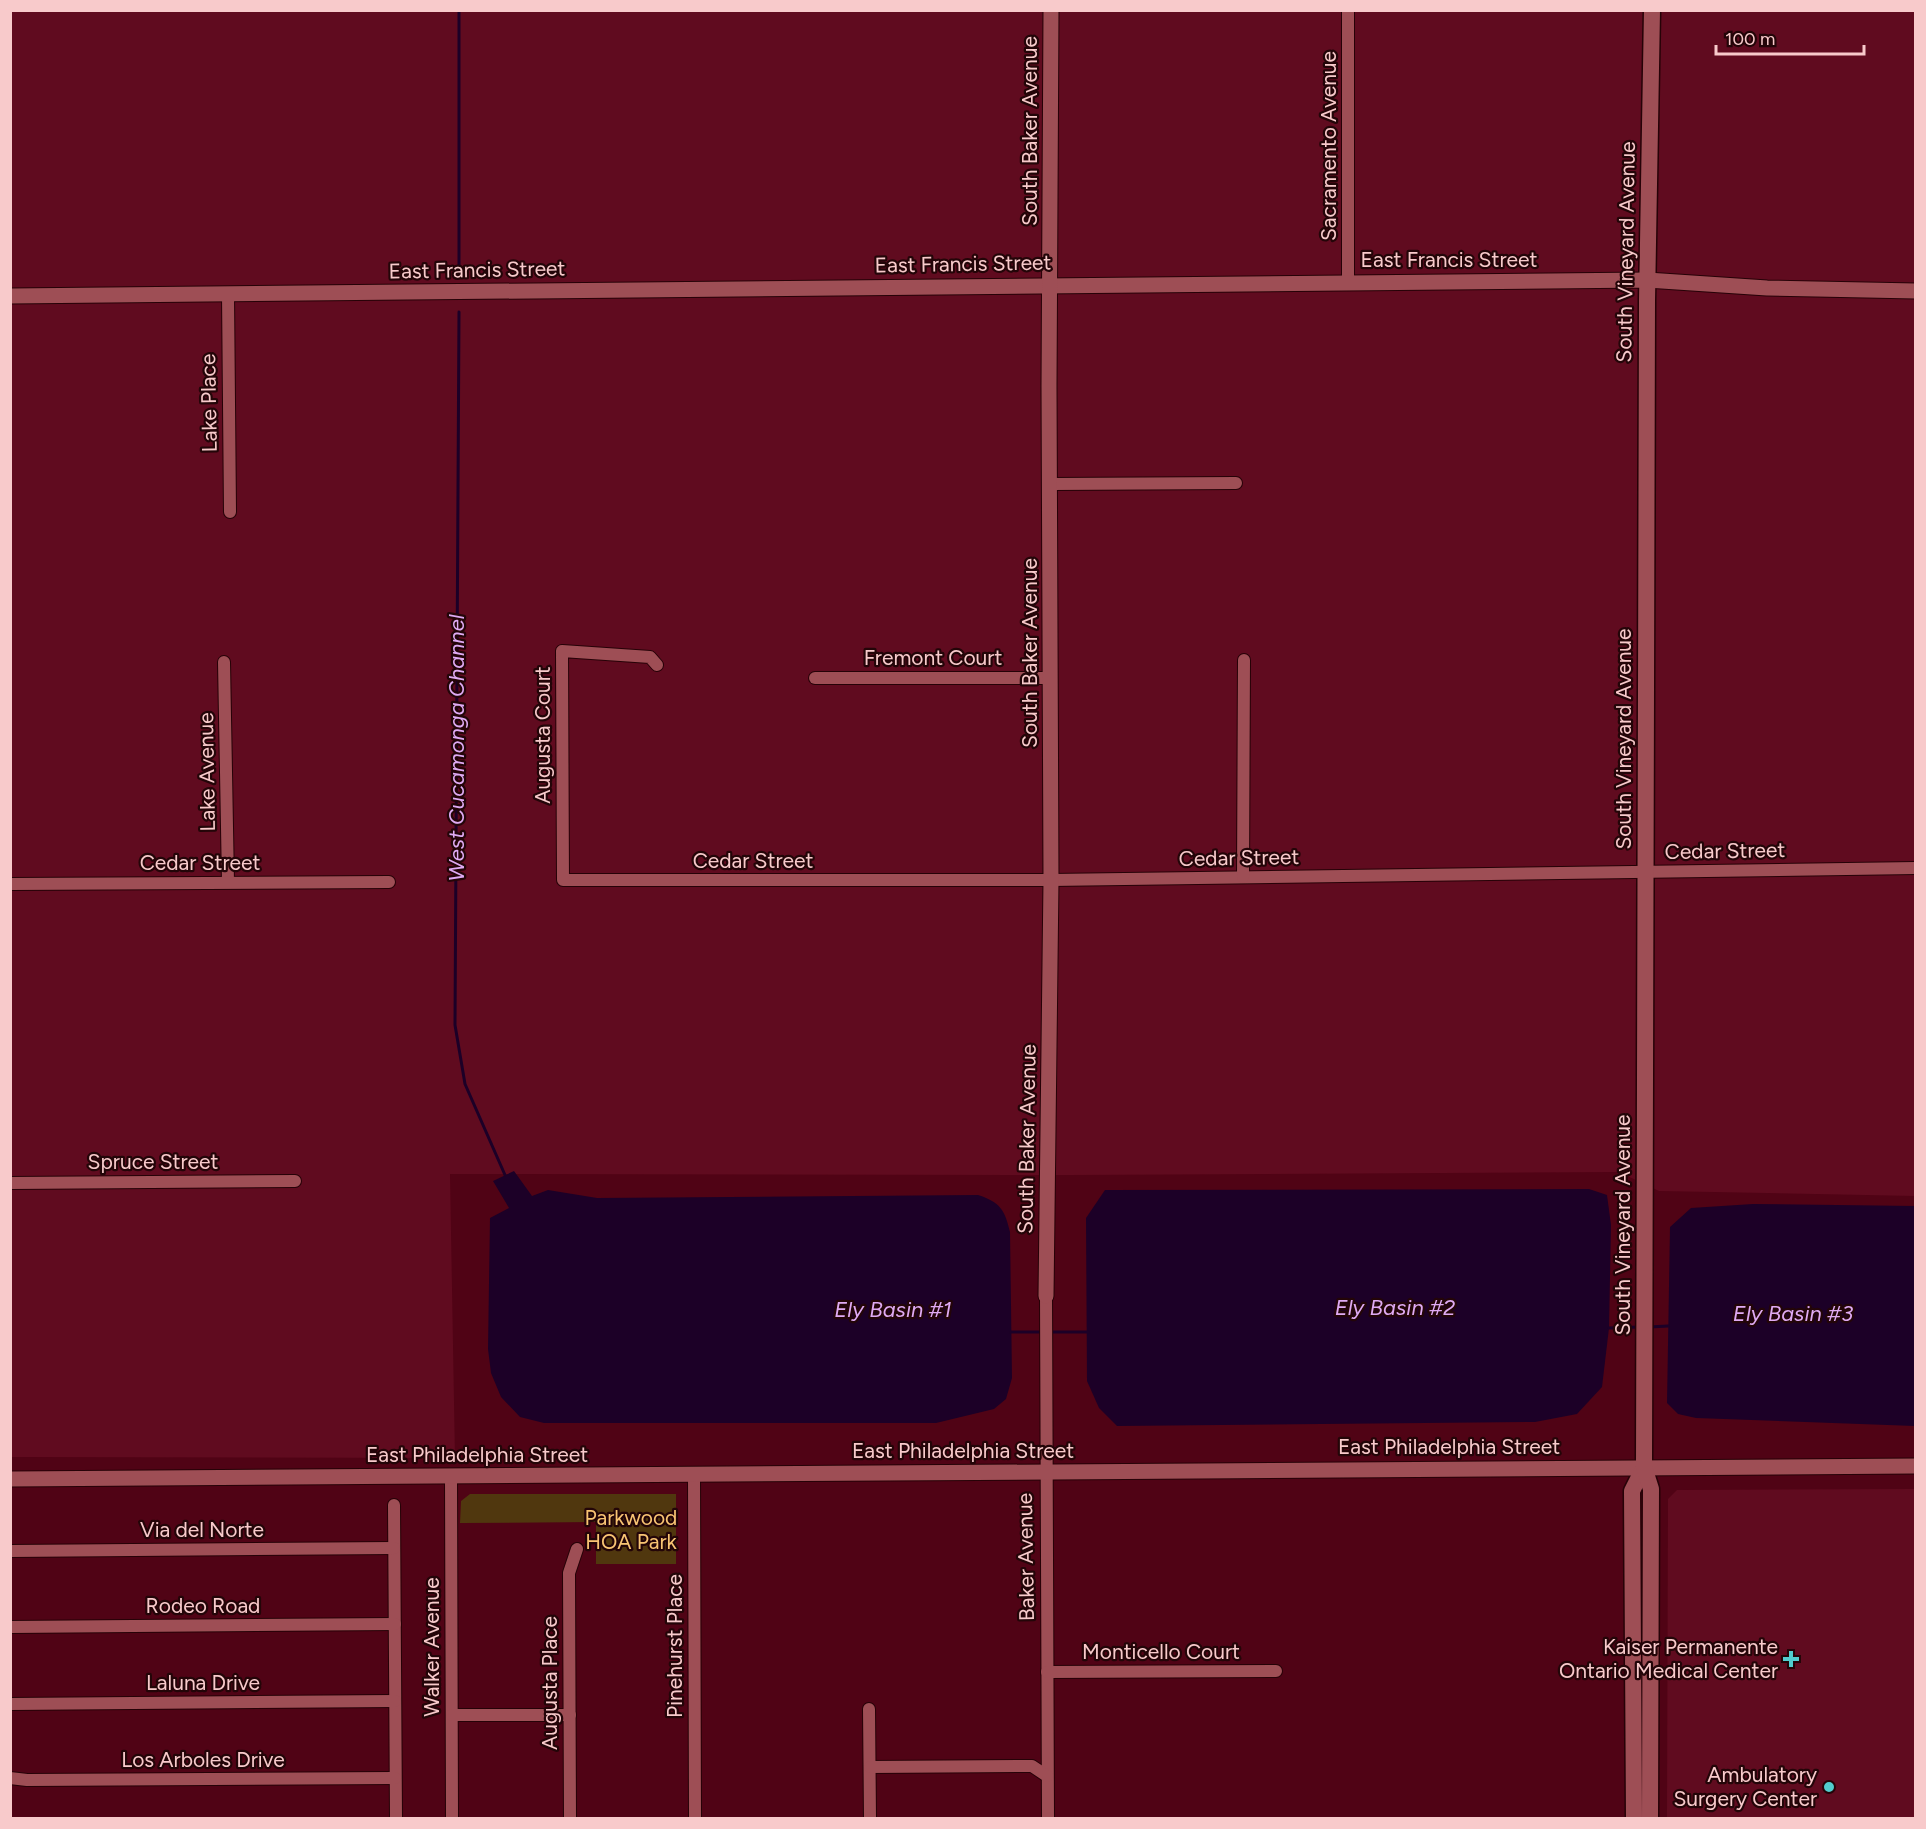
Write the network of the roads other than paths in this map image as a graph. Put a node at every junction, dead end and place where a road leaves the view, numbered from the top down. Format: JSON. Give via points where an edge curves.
{"nodes":[{"id":1,"x":1051,"y":10,"type":"edge"},
{"id":2,"x":1348,"y":10,"type":"edge"},
{"id":3,"x":1652,"y":10,"type":"edge"},
{"id":4,"x":1647,"y":280,"type":"junction"},
{"id":5,"x":1348,"y":282,"type":"junction"},
{"id":6,"x":1052,"y":283,"type":"junction"},
{"id":7,"x":1916,"y":291,"type":"edge"},
{"id":8,"x":228,"y":294,"type":"junction"},
{"id":9,"x":10,"y":296,"type":"edge"},
{"id":10,"x":1236,"y":483,"type":"dead end"},
{"id":11,"x":1052,"y":484,"type":"junction"},
{"id":12,"x":230,"y":512,"type":"dead end"},
{"id":13,"x":1244,"y":660,"type":"dead end"},
{"id":14,"x":224,"y":662,"type":"dead end"},
{"id":15,"x":657,"y":665,"type":"dead end"},
{"id":16,"x":815,"y":678,"type":"dead end"},
{"id":17,"x":1052,"y":678,"type":"junction"},
{"id":18,"x":1916,"y":868,"type":"edge"},
{"id":19,"x":1647,"y":872,"type":"junction"},
{"id":20,"x":1243,"y":877,"type":"junction"},
{"id":21,"x":563,"y":880,"type":"joint"},
{"id":22,"x":1052,"y":880,"type":"junction"},
{"id":23,"x":228,"y":882,"type":"junction"},
{"id":24,"x":389,"y":882,"type":"dead end"},
{"id":25,"x":10,"y":884,"type":"edge"},
{"id":26,"x":295,"y":1181,"type":"dead end"},
{"id":27,"x":10,"y":1183,"type":"edge"},
{"id":28,"x":1046,"y":1296,"type":"joint"},
{"id":29,"x":1916,"y":1466,"type":"edge"},
{"id":30,"x":1644,"y":1467,"type":"junction"},
{"id":31,"x":1045,"y":1472,"type":"junction"},
{"id":32,"x":694,"y":1474,"type":"junction"},
{"id":33,"x":451,"y":1476,"type":"junction"},
{"id":34,"x":10,"y":1479,"type":"edge"},
{"id":35,"x":393,"y":1505,"type":"dead end"},
{"id":36,"x":394,"y":1548,"type":"junction"},
{"id":37,"x":577,"y":1549,"type":"dead end"},
{"id":38,"x":10,"y":1551,"type":"edge"},
{"id":39,"x":395,"y":1624,"type":"junction"},
{"id":40,"x":10,"y":1627,"type":"edge"},
{"id":41,"x":1276,"y":1671,"type":"dead end"},
{"id":42,"x":1047,"y":1672,"type":"junction"},
{"id":43,"x":395,"y":1701,"type":"junction"},
{"id":44,"x":10,"y":1704,"type":"edge"},
{"id":45,"x":869,"y":1709,"type":"dead end"},
{"id":46,"x":452,"y":1715,"type":"junction"},
{"id":47,"x":570,"y":1715,"type":"junction"},
{"id":48,"x":870,"y":1767,"type":"junction"},
{"id":49,"x":1047,"y":1776,"type":"junction"},
{"id":50,"x":10,"y":1778,"type":"edge"},
{"id":51,"x":395,"y":1778,"type":"junction"},
{"id":52,"x":396,"y":1818,"type":"edge"},
{"id":53,"x":452,"y":1818,"type":"edge"},
{"id":54,"x":570,"y":1818,"type":"edge"},
{"id":55,"x":695,"y":1818,"type":"edge"},
{"id":56,"x":870,"y":1818,"type":"edge"},
{"id":57,"x":1048,"y":1818,"type":"edge"},
{"id":58,"x":1634,"y":1818,"type":"edge"},
{"id":59,"x":1650,"y":1818,"type":"edge"}],
"edges":[{"from":1,"to":6,"type":"street","name":"South Baker Avenue"},
{"from":2,"to":5,"type":"street","name":"Sacramento Avenue"},
{"from":3,"to":4,"type":"main road","name":"South Vineyard Avenue"},
{"from":4,"to":5,"type":"street","name":"East Francis Street"},
{"from":4,"to":7,"type":"street","name":"East Francis Street","via":[[1767,288]]},
{"from":4,"to":19,"type":"main road","name":"South Vineyard Avenue"},
{"from":5,"to":6,"type":"street","name":"East Francis Street"},
{"from":6,"to":8,"type":"street","name":"East Francis Street"},
{"from":6,"to":11,"type":"street","name":"South Baker Avenue"},
{"from":8,"to":9,"type":"street","name":"East Francis Street"},
{"from":8,"to":12,"type":"street","name":"Lake Place"},
{"from":10,"to":11,"type":"street"},
{"from":11,"to":17,"type":"street","name":"South Baker Avenue"},
{"from":13,"to":20,"type":"street"},
{"from":14,"to":23,"type":"street","name":"Lake Avenue"},
{"from":15,"to":21,"type":"street","name":"Augusta Court","via":[[650,657],[562,651]]},
{"from":16,"to":17,"type":"street","name":"Fremont Court"},
{"from":17,"to":22,"type":"street","name":"South Baker Avenue"},
{"from":18,"to":19,"type":"street","name":"Cedar Street"},
{"from":19,"to":20,"type":"street","name":"Cedar Street"},
{"from":19,"to":30,"type":"main road","name":"South Vineyard Avenue"},
{"from":20,"to":22,"type":"street","name":"Cedar Street"},
{"from":21,"to":22,"type":"street","name":"Cedar Street"},
{"from":22,"to":28,"type":"street","name":"South Baker Avenue"},
{"from":23,"to":24,"type":"street","name":"Cedar Street"},
{"from":23,"to":25,"type":"street","name":"Cedar Street"},
{"from":26,"to":27,"type":"street","name":"Spruce Street"},
{"from":28,"to":31,"type":"street","name":"Baker Avenue"},
{"from":29,"to":30,"type":"street","name":"East Philadelphia Street"},
{"from":30,"to":31,"type":"street","name":"East Philadelphia Street"},
{"from":30,"to":58,"type":"main road","name":"South Vineyard Avenue","via":[[1632,1491]]},
{"from":30,"to":59,"type":"main road","name":"South Vineyard Avenue","via":[[1651,1489]]},
{"from":31,"to":32,"type":"street","name":"East Philadelphia Street"},
{"from":31,"to":42,"type":"street","name":"Baker Avenue"},
{"from":32,"to":33,"type":"street","name":"East Philadelphia Street"},
{"from":32,"to":55,"type":"street","name":"Pinehurst Place"},
{"from":33,"to":34,"type":"street","name":"East Philadelphia Street"},
{"from":33,"to":46,"type":"street","name":"Walker Avenue"},
{"from":35,"to":36,"type":"street","name":"Walker Avenue"},
{"from":36,"to":38,"type":"street","name":"Via del Norte"},
{"from":36,"to":39,"type":"street","name":"Walker Avenue"},
{"from":37,"to":47,"type":"street","name":"Augusta Place","via":[[568,1573]]},
{"from":39,"to":40,"type":"street","name":"Rodeo Road"},
{"from":39,"to":43,"type":"street","name":"Walker Avenue"},
{"from":41,"to":42,"type":"street","name":"Monticello Court"},
{"from":42,"to":49,"type":"street","name":"Baker Avenue"},
{"from":43,"to":44,"type":"street","name":"Laluna Drive"},
{"from":43,"to":51,"type":"street","name":"Walker Avenue"},
{"from":45,"to":48,"type":"street"},
{"from":46,"to":47,"type":"street"},
{"from":46,"to":53,"type":"street","name":"Walker Avenue"},
{"from":47,"to":54,"type":"street","name":"Augusta Place"},
{"from":48,"to":49,"type":"street","via":[[1032,1766]]},
{"from":48,"to":56,"type":"street"},
{"from":49,"to":57,"type":"street","name":"Baker Avenue"},
{"from":50,"to":51,"type":"street","name":"Los Arboles Drive"},
{"from":51,"to":52,"type":"street","name":"Walker Avenue"}]}
